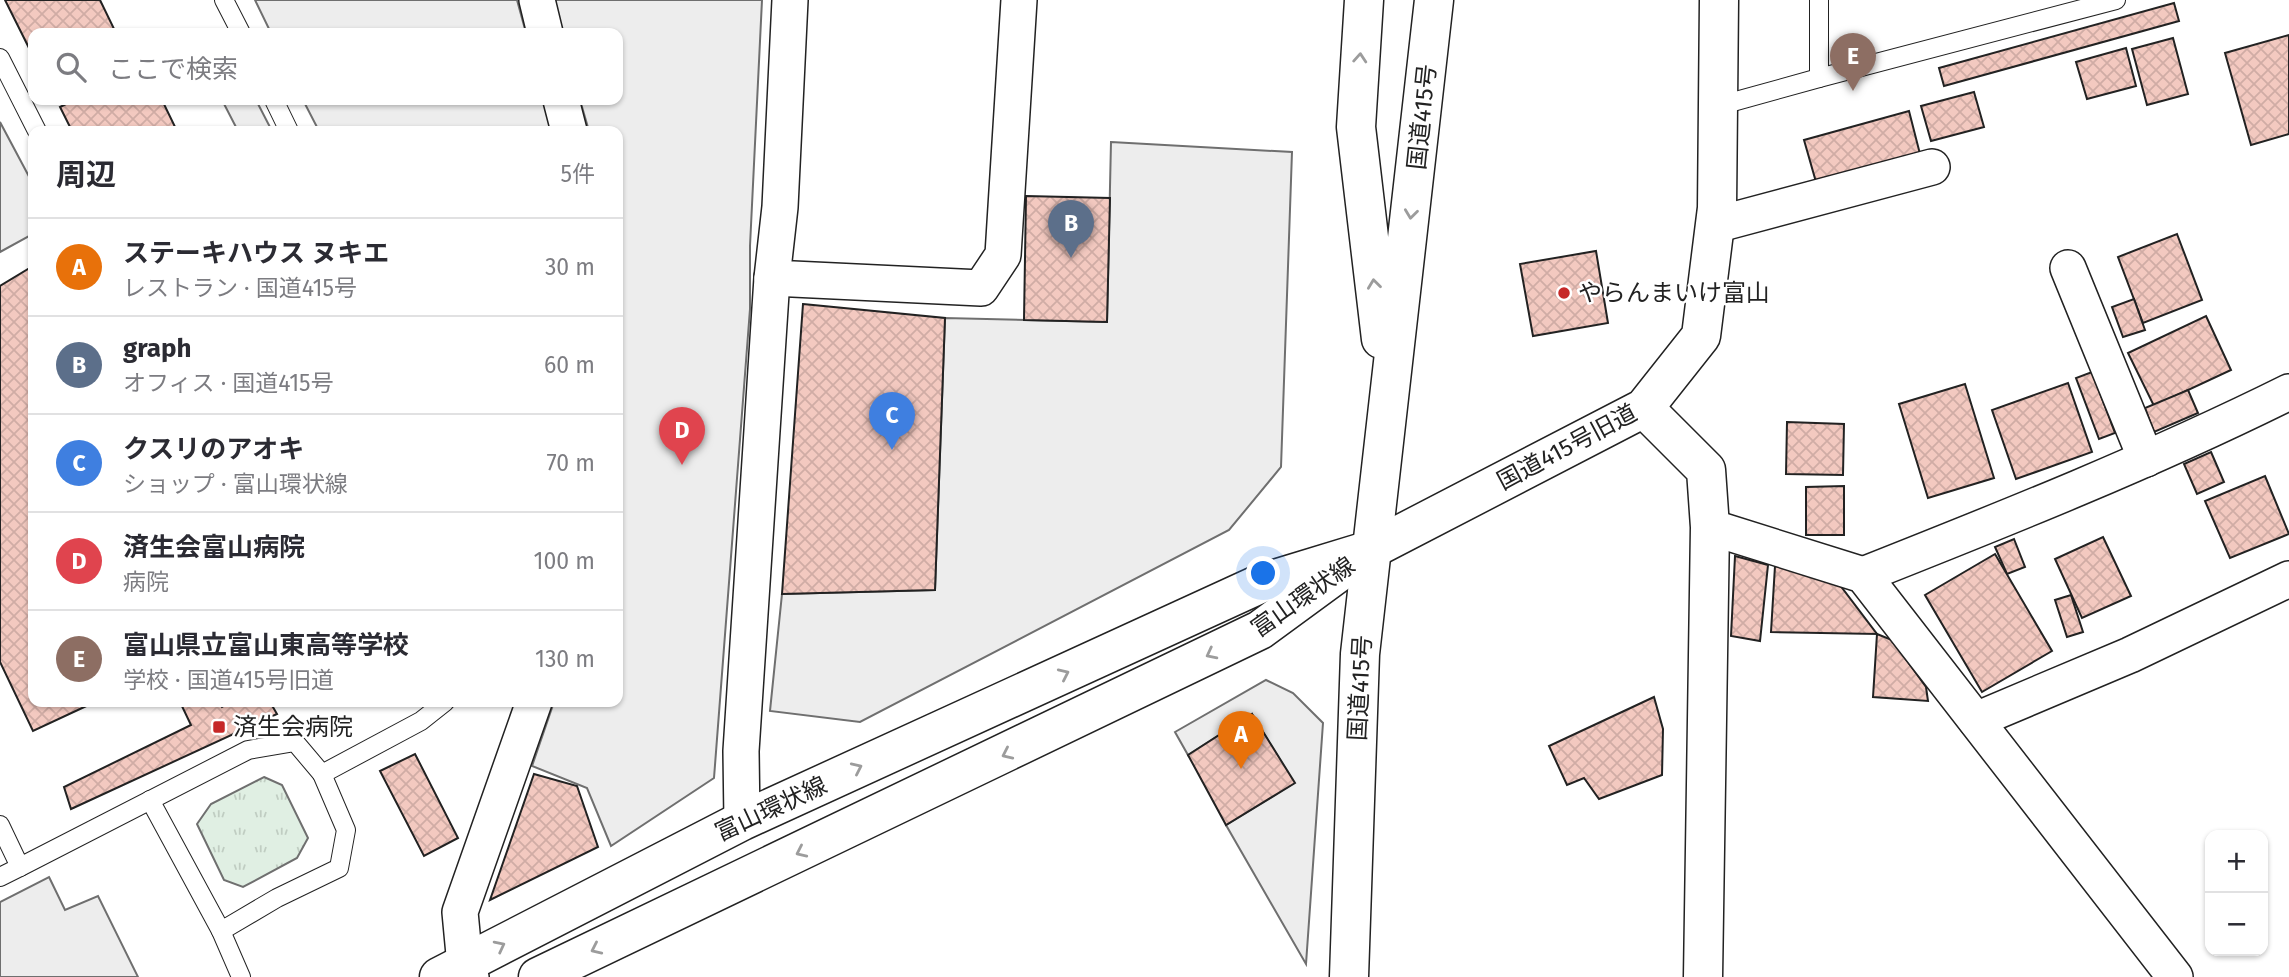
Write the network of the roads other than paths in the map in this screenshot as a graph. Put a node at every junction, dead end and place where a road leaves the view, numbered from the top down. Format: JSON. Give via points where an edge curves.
{"nodes":[{"id":1,"x":224,"y":0,"type":"edge"},
{"id":2,"x":537,"y":0,"type":"edge"},
{"id":3,"x":790,"y":0,"type":"edge"},
{"id":4,"x":1019,"y":0,"type":"edge"},
{"id":5,"x":1364,"y":0,"type":"edge"},
{"id":6,"x":1434,"y":0,"type":"edge"},
{"id":7,"x":1719,"y":0,"type":"edge"},
{"id":8,"x":1819,"y":0,"type":"edge"},
{"id":9,"x":2116,"y":0,"type":"edge"},
{"id":10,"x":238,"y":28,"type":"edge"},
{"id":11,"x":544,"y":28,"type":"edge"},
{"id":12,"x":0,"y":58,"type":"edge"},
{"id":13,"x":1819,"y":78,"type":"junction"},
{"id":14,"x":276,"y":105,"type":"edge"},
{"id":15,"x":562,"y":105,"type":"edge"},
{"id":16,"x":1718,"y":106,"type":"junction"},
{"id":17,"x":34,"y":126,"type":"edge"},
{"id":18,"x":287,"y":126,"type":"edge"},
{"id":19,"x":568,"y":126,"type":"edge"},
{"id":20,"x":1931,"y":167,"type":"dead end"},
{"id":21,"x":1715,"y":225,"type":"junction"},
{"id":22,"x":2068,"y":268,"type":"dead end"},
{"id":23,"x":772,"y":278,"type":"junction"},
{"id":24,"x":2289,"y":392,"type":"edge"},
{"id":25,"x":1388,"y":401,"type":"junction"},
{"id":26,"x":1644,"y":408,"type":"junction"},
{"id":27,"x":2146,"y":459,"type":"junction"},
{"id":28,"x":1710,"y":527,"type":"junction"},
{"id":29,"x":1370,"y":550,"type":"junction"},
{"id":30,"x":1863,"y":575,"type":"junction"},
{"id":31,"x":2289,"y":579,"type":"edge"},
{"id":32,"x":439,"y":707,"type":"edge"},
{"id":33,"x":532,"y":707,"type":"edge"},
{"id":34,"x":1976,"y":720,"type":"junction"},
{"id":35,"x":322,"y":774,"type":"junction"},
{"id":36,"x":150,"y":800,"type":"junction"},
{"id":37,"x":742,"y":821,"type":"junction"},
{"id":38,"x":0,"y":825,"type":"edge"},
{"id":39,"x":20,"y":867,"type":"junction"},
{"id":40,"x":0,"y":877,"type":"edge"},
{"id":41,"x":221,"y":931,"type":"junction"},
{"id":42,"x":458,"y":973,"type":"edge"},
{"id":43,"x":241,"y":977,"type":"edge"},
{"id":44,"x":538,"y":977,"type":"edge"},
{"id":45,"x":1349,"y":977,"type":"edge"},
{"id":46,"x":1703,"y":977,"type":"edge"},
{"id":47,"x":2175,"y":977,"type":"edge"}],
"edges":[{"from":1,"to":10,"type":"lane"},
{"from":2,"to":11,"type":"street"},
{"from":3,"to":23,"type":"street"},
{"from":4,"to":23,"type":"street","via":[[1003,255],[981,288]]},
{"from":25,"to":5,"type":"main road","name":"国道415号","one_way":true,"via":[[1356,127]]},
{"from":6,"to":25,"type":"main road","name":"国道415号","one_way":true},
{"from":7,"to":16,"type":"main road","name":"国道415号旧道"},
{"from":8,"to":13,"type":"lane"},
{"from":9,"to":13,"type":"lane"},
{"from":12,"to":17,"type":"lane"},
{"from":13,"to":16,"type":"lane"},
{"from":14,"to":18,"type":"lane"},
{"from":15,"to":19,"type":"street"},
{"from":16,"to":21,"type":"main road","name":"国道415号旧道"},
{"from":20,"to":21,"type":"street"},
{"from":21,"to":26,"type":"main road","name":"国道415号旧道","via":[[1701,336]]},
{"from":22,"to":27,"type":"street"},
{"from":23,"to":37,"type":"street","via":[[741,751]]},
{"from":24,"to":27,"type":"street"},
{"from":25,"to":29,"type":"main road","name":"国道415号"},
{"from":26,"to":28,"type":"main road","via":[[1706,470]]},
{"from":26,"to":29,"type":"main road","name":"国道415号旧道"},
{"from":27,"to":30,"type":"street"},
{"from":28,"to":30,"type":"street"},
{"from":28,"to":46,"type":"main road"},
{"from":37,"to":29,"type":"main road","name":"富山環状線","one_way":true,"via":[[1262,583]]},
{"from":29,"to":44,"type":"main road","name":"富山環状線","one_way":true,"via":[[1260,630]]},
{"from":29,"to":45,"type":"main road","name":"国道415号","via":[[1360,654]]},
{"from":30,"to":34,"type":"street"},
{"from":31,"to":34,"type":"street","via":[[2130,655]]},
{"from":32,"to":35,"type":"lane"},
{"from":33,"to":42,"type":"street","via":[[460,912]]},
{"from":34,"to":47,"type":"street"},
{"from":35,"to":36,"type":"lane","via":[[295,742],[248,750]]},
{"from":35,"to":41,"type":"lane","via":[[346,830],[340,868]]},
{"from":36,"to":39,"type":"lane"},
{"from":36,"to":41,"type":"lane"},
{"from":42,"to":37,"type":"main road","name":"富山環状線","one_way":true},
{"from":38,"to":39,"type":"lane"},
{"from":39,"to":40,"type":"lane"},
{"from":41,"to":43,"type":"lane"}]}
